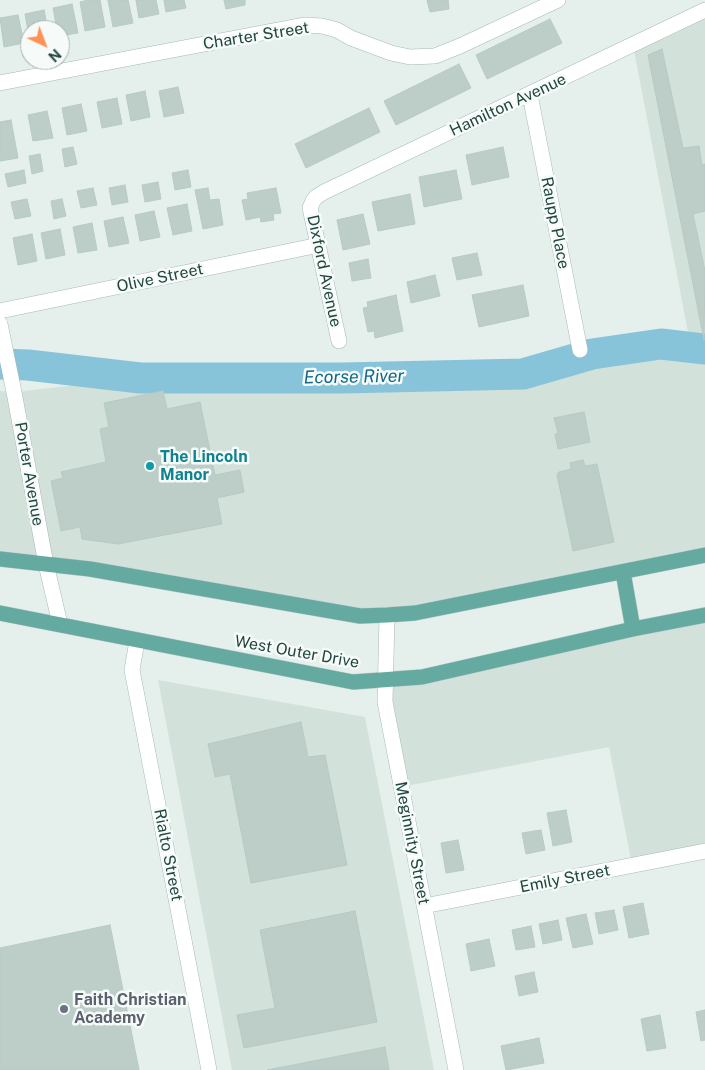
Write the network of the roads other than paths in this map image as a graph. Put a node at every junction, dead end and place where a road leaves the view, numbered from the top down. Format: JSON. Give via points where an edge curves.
{"nodes":[{"id":1,"x":558,"y":0,"type":"edge"},
{"id":2,"x":705,"y":10,"type":"edge"},
{"id":3,"x":0,"y":83,"type":"edge"},
{"id":4,"x":530,"y":95,"type":"junction"},
{"id":5,"x":313,"y":201,"type":"joint"},
{"id":6,"x":319,"y":244,"type":"junction"},
{"id":7,"x":0,"y":311,"type":"edge"},
{"id":8,"x":0,"y":324,"type":"edge"},
{"id":9,"x":339,"y":341,"type":"dead end"},
{"id":10,"x":580,"y":350,"type":"dead end"},
{"id":11,"x":705,"y":555,"type":"edge"},
{"id":12,"x":0,"y":558,"type":"edge"},
{"id":13,"x":46,"y":564,"type":"junction"},
{"id":14,"x":623,"y":572,"type":"junction"},
{"id":15,"x":0,"y":613,"type":"edge"},
{"id":16,"x":705,"y":615,"type":"edge"},
{"id":17,"x":386,"y":616,"type":"junction"},
{"id":18,"x":60,"y":624,"type":"junction"},
{"id":19,"x":633,"y":629,"type":"junction"},
{"id":20,"x":138,"y":640,"type":"junction"},
{"id":21,"x":385,"y":680,"type":"junction"},
{"id":22,"x":705,"y":850,"type":"edge"},
{"id":23,"x":424,"y":906,"type":"junction"},
{"id":24,"x":209,"y":1070,"type":"edge"},
{"id":25,"x":456,"y":1070,"type":"edge"}],
"edges":[{"from":1,"to":3,"type":"street","name":"Charter Street","via":[[435,56],[410,57],[391,53],[337,30],[304,25]]},
{"from":2,"to":4,"type":"street","name":"Hamilton Avenue"},
{"from":4,"to":5,"type":"street","name":"Hamilton Avenue","via":[[324,192]]},
{"from":4,"to":10,"type":"street","name":"Raupp Place"},
{"from":5,"to":6,"type":"street","name":"Dixford Avenue","via":[[310,208]]},
{"from":6,"to":7,"type":"street","name":"Olive Street"},
{"from":6,"to":9,"type":"street","name":"Dixford Avenue"},
{"from":8,"to":13,"type":"street","name":"Porter Avenue"},
{"from":11,"to":14,"type":"main road"},
{"from":12,"to":13,"type":"main road"},
{"from":13,"to":17,"type":"main road","via":[[360,616]]},
{"from":13,"to":18,"type":"street","name":"Porter Avenue"},
{"from":14,"to":17,"type":"main road"},
{"from":14,"to":19,"type":"main road"},
{"from":15,"to":18,"type":"main road","name":"West Outer Drive"},
{"from":16,"to":19,"type":"main road","name":"West Outer Drive"},
{"from":17,"to":21,"type":"street","name":"Meginnity Street"},
{"from":18,"to":20,"type":"main road","name":"West Outer Drive"},
{"from":19,"to":21,"type":"main road","name":"West Outer Drive","via":[[422,677]]},
{"from":20,"to":21,"type":"main road","name":"West Outer Drive","via":[[353,682]]},
{"from":20,"to":24,"type":"street","name":"Rialto Street","via":[[132,670]]},
{"from":21,"to":23,"type":"street","name":"Meginnity Street","via":[[385,702]]},
{"from":22,"to":23,"type":"street","name":"Emily Street"},
{"from":23,"to":25,"type":"street","name":"Meginnity Street"}]}
